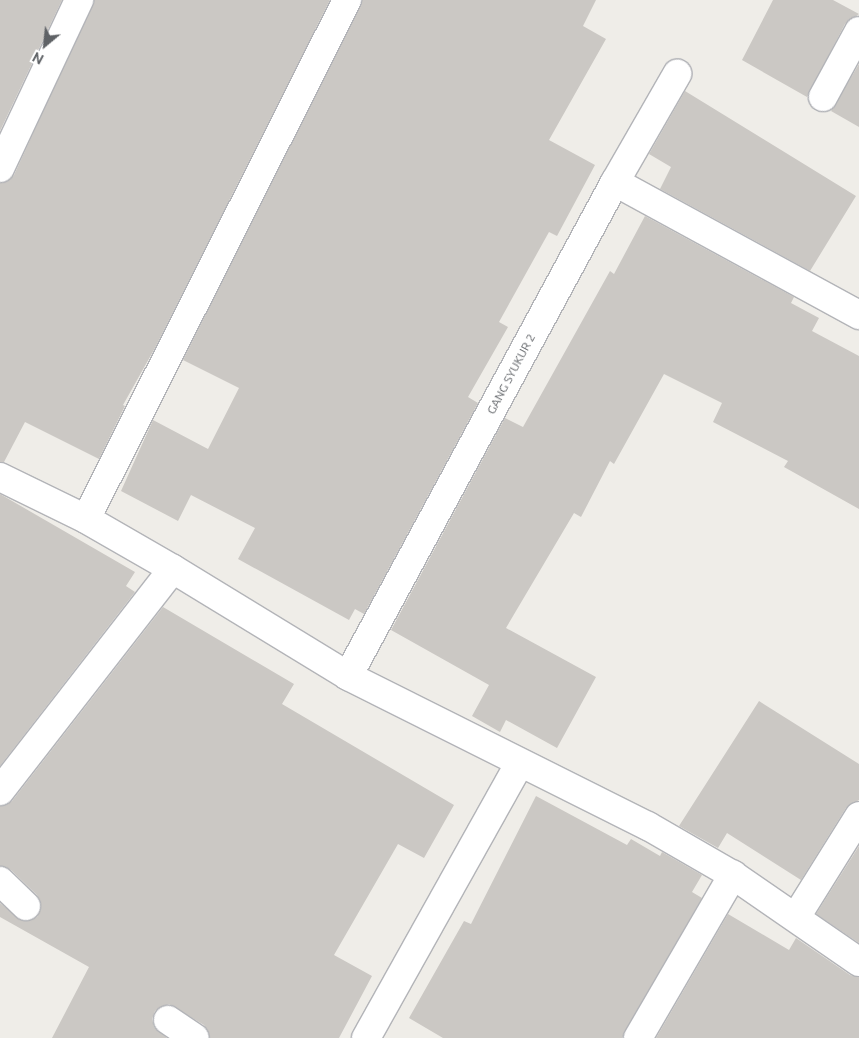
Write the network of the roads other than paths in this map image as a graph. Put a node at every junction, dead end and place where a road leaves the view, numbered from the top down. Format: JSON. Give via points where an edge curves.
{"nodes":[{"id":1,"x":79,"y":0,"type":"edge"},
{"id":2,"x":347,"y":0,"type":"edge"},
{"id":3,"x":859,"y":31,"type":"edge"},
{"id":4,"x":677,"y":74,"type":"dead end"},
{"id":5,"x":823,"y":96,"type":"dead end"},
{"id":6,"x":0,"y":168,"type":"edge"},
{"id":7,"x":615,"y":182,"type":"junction"},
{"id":8,"x":859,"y":315,"type":"edge"},
{"id":9,"x":0,"y":476,"type":"edge"},
{"id":10,"x":86,"y":519,"type":"junction"},
{"id":11,"x":173,"y":569,"type":"junction"},
{"id":12,"x":348,"y":676,"type":"junction"},
{"id":13,"x":520,"y":763,"type":"junction"},
{"id":14,"x":0,"y":791,"type":"edge"},
{"id":15,"x":859,"y":816,"type":"edge"},
{"id":16,"x":733,"y":875,"type":"junction"},
{"id":17,"x":0,"y":881,"type":"edge"},
{"id":18,"x":26,"y":906,"type":"dead end"},
{"id":19,"x":796,"y":917,"type":"junction"},
{"id":20,"x":859,"y":962,"type":"edge"},
{"id":21,"x":168,"y":1020,"type":"dead end"},
{"id":22,"x":195,"y":1038,"type":"edge"},
{"id":23,"x":366,"y":1038,"type":"edge"},
{"id":24,"x":638,"y":1038,"type":"edge"}],
"edges":[{"from":1,"to":6,"type":"street"},
{"from":2,"to":10,"type":"street"},
{"from":3,"to":5,"type":"street"},
{"from":4,"to":7,"type":"street","name":"GANG SYUKUR 2"},
{"from":7,"to":8,"type":"street"},
{"from":7,"to":12,"type":"street","name":"GANG SYUKUR 2"},
{"from":9,"to":10,"type":"street"},
{"from":10,"to":11,"type":"street"},
{"from":11,"to":12,"type":"street"},
{"from":11,"to":14,"type":"street"},
{"from":12,"to":13,"type":"street"},
{"from":13,"to":16,"type":"street","via":[[648,826]]},
{"from":13,"to":23,"type":"street"},
{"from":15,"to":19,"type":"street"},
{"from":16,"to":19,"type":"street"},
{"from":16,"to":24,"type":"street"},
{"from":17,"to":18,"type":"street"},
{"from":19,"to":20,"type":"street"},
{"from":21,"to":22,"type":"street"}]}
